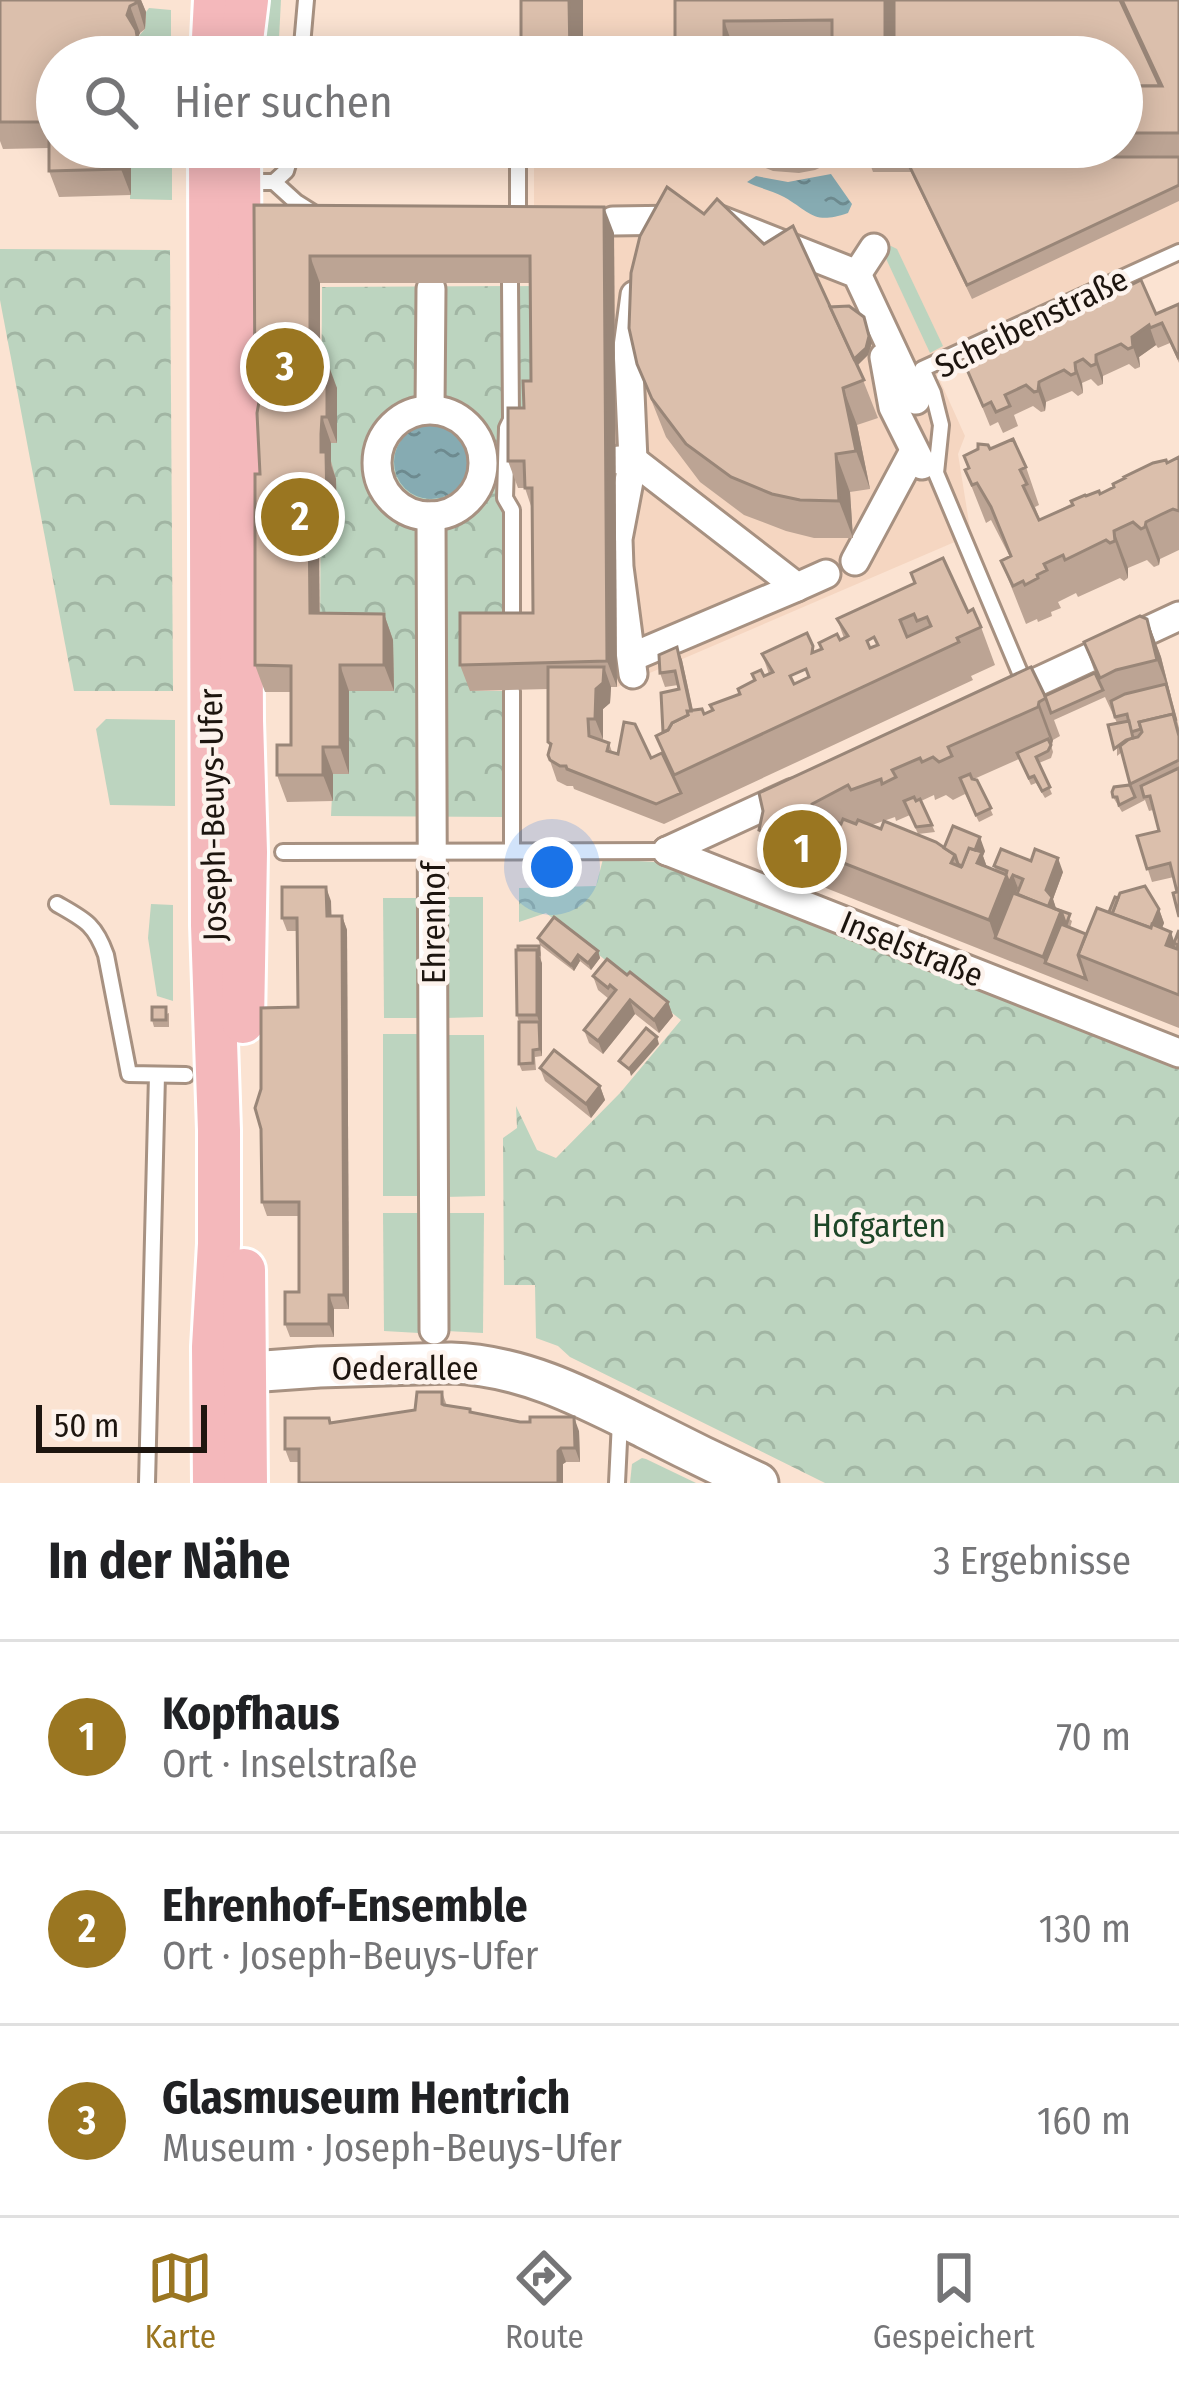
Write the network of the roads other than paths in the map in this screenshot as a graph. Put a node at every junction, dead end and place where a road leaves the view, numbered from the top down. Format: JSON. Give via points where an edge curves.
{"nodes":[{"id":1,"x":215,"y":0,"type":"edge"},
{"id":2,"x":247,"y":0,"type":"edge"},
{"id":3,"x":306,"y":0,"type":"edge"},
{"id":4,"x":213,"y":36,"type":"edge"},
{"id":5,"x":243,"y":36,"type":"edge"},
{"id":6,"x":303,"y":36,"type":"edge"},
{"id":7,"x":210,"y":168,"type":"edge"},
{"id":8,"x":243,"y":168,"type":"edge"},
{"id":9,"x":249,"y":168,"type":"edge"},
{"id":10,"x":518,"y":168,"type":"edge"},
{"id":11,"x":324,"y":219,"type":"edge"},
{"id":12,"x":516,"y":223,"type":"edge"},
{"id":13,"x":874,"y":248,"type":"dead end"},
{"id":14,"x":1178,"y":254,"type":"edge"},
{"id":15,"x":857,"y":274,"type":"junction"},
{"id":16,"x":510,"y":283,"type":"edge"},
{"id":17,"x":430,"y":289,"type":"dead end"},
{"id":18,"x":911,"y":380,"type":"junction"},
{"id":19,"x":430,"y":410,"type":"junction"},
{"id":20,"x":346,"y":460,"type":"dead end"},
{"id":21,"x":376,"y":460,"type":"junction"},
{"id":22,"x":624,"y":460,"type":"junction"},
{"id":23,"x":500,"y":461,"type":"junction"},
{"id":24,"x":924,"y":463,"type":"junction"},
{"id":25,"x":431,"y":517,"type":"junction"},
{"id":26,"x":855,"y":561,"type":"dead end"},
{"id":27,"x":826,"y":574,"type":"dead end"},
{"id":28,"x":796,"y":586,"type":"junction"},
{"id":29,"x":1179,"y":616,"type":"edge"},
{"id":30,"x":512,"y":639,"type":"edge"},
{"id":31,"x":1027,"y":687,"type":"junction"},
{"id":32,"x":512,"y":691,"type":"dead end"},
{"id":33,"x":984,"y":706,"type":"edge"},
{"id":34,"x":816,"y":782,"type":"edge"},
{"id":35,"x":433,"y":850,"type":"junction"},
{"id":36,"x":512,"y":850,"type":"junction"},
{"id":37,"x":667,"y":851,"type":"junction"},
{"id":38,"x":283,"y":852,"type":"dead end"},
{"id":39,"x":57,"y":904,"type":"dead end"},
{"id":40,"x":1179,"y":1053,"type":"edge"},
{"id":41,"x":157,"y":1075,"type":"junction"},
{"id":42,"x":186,"y":1075,"type":"dead end"},
{"id":43,"x":244,"y":1327,"type":"junction"},
{"id":44,"x":434,"y":1330,"type":"dead end"},
{"id":45,"x":319,"y":1367,"type":"junction"},
{"id":46,"x":229,"y":1378,"type":"junction"},
{"id":47,"x":620,"y":1416,"type":"junction"},
{"id":48,"x":147,"y":1483,"type":"edge"},
{"id":49,"x":214,"y":1483,"type":"edge"},
{"id":50,"x":246,"y":1483,"type":"edge"},
{"id":51,"x":617,"y":1483,"type":"edge"},
{"id":52,"x":758,"y":1483,"type":"edge"}],
"edges":[{"from":1,"to":4,"type":"main road"},
{"from":2,"to":5,"type":"main road"},
{"from":3,"to":6,"type":"lane"},
{"from":7,"to":46,"type":"main road","name":"Joseph-Beuys-Ufer","via":[[212,925]]},
{"from":8,"to":43,"type":"main road","name":"Joseph-Beuys-Ufer"},
{"from":9,"to":11,"type":"lane"},
{"from":10,"to":12,"type":"lane"},
{"from":13,"to":15,"type":"street"},
{"from":14,"to":18,"type":"lane","name":"Scheibenstraße"},
{"from":15,"to":18,"type":"street","via":[[869,328]]},
{"from":15,"to":22,"type":"street","via":[[721,220],[624,231]]},
{"from":16,"to":23,"type":"lane","via":[[511,420]]},
{"from":17,"to":19,"type":"street"},
{"from":18,"to":24,"type":"street"},
{"from":18,"to":24,"type":"lane","name":"Scheibenstraße","via":[[941,425]]},
{"from":19,"to":21,"type":"street","via":[[394,422]]},
{"from":19,"to":23,"type":"street","via":[[461,419]]},
{"from":20,"to":21,"type":"street"},
{"from":21,"to":25,"type":"street","via":[[386,494]]},
{"from":22,"to":28,"type":"street"},
{"from":22,"to":28,"type":"street","via":[[619,567],[632,665]]},
{"from":23,"to":25,"type":"street","via":[[463,506]]},
{"from":23,"to":30,"type":"lane","via":[[512,510]]},
{"from":24,"to":26,"type":"street"},
{"from":24,"to":31,"type":"lane","name":"Scheibenstraße"},
{"from":25,"to":35,"type":"street","name":"Ehrenhof"},
{"from":27,"to":28,"type":"street"},
{"from":29,"to":31,"type":"street"},
{"from":31,"to":33,"type":"street"},
{"from":32,"to":36,"type":"lane"},
{"from":34,"to":37,"type":"street"},
{"from":35,"to":36,"type":"lane","name":"Inselstraße"},
{"from":35,"to":38,"type":"lane","name":"Inselstraße"},
{"from":35,"to":44,"type":"street","name":"Ehrenhof"},
{"from":36,"to":37,"type":"lane","name":"Inselstraße"},
{"from":37,"to":40,"type":"street","name":"Inselstraße"},
{"from":39,"to":41,"type":"lane","via":[[100,937],[129,1074]]},
{"from":41,"to":42,"type":"lane"},
{"from":41,"to":48,"type":"lane"},
{"from":43,"to":45,"type":"main road","via":[[273,1347],[304,1352]]},
{"from":43,"to":46,"type":"main road","name":"Joseph-Beuys-Ufer"},
{"from":45,"to":46,"type":"main road","name":"Oederallee"},
{"from":45,"to":47,"type":"main road","name":"Oederallee","via":[[508,1370]]},
{"from":46,"to":49,"type":"main road","name":"Joseph-Beuys-Ufer"},
{"from":46,"to":50,"type":"main road","name":"Joseph-Beuys-Ufer"},
{"from":47,"to":51,"type":"lane"},
{"from":47,"to":52,"type":"main road","name":"Oederallee"}]}
